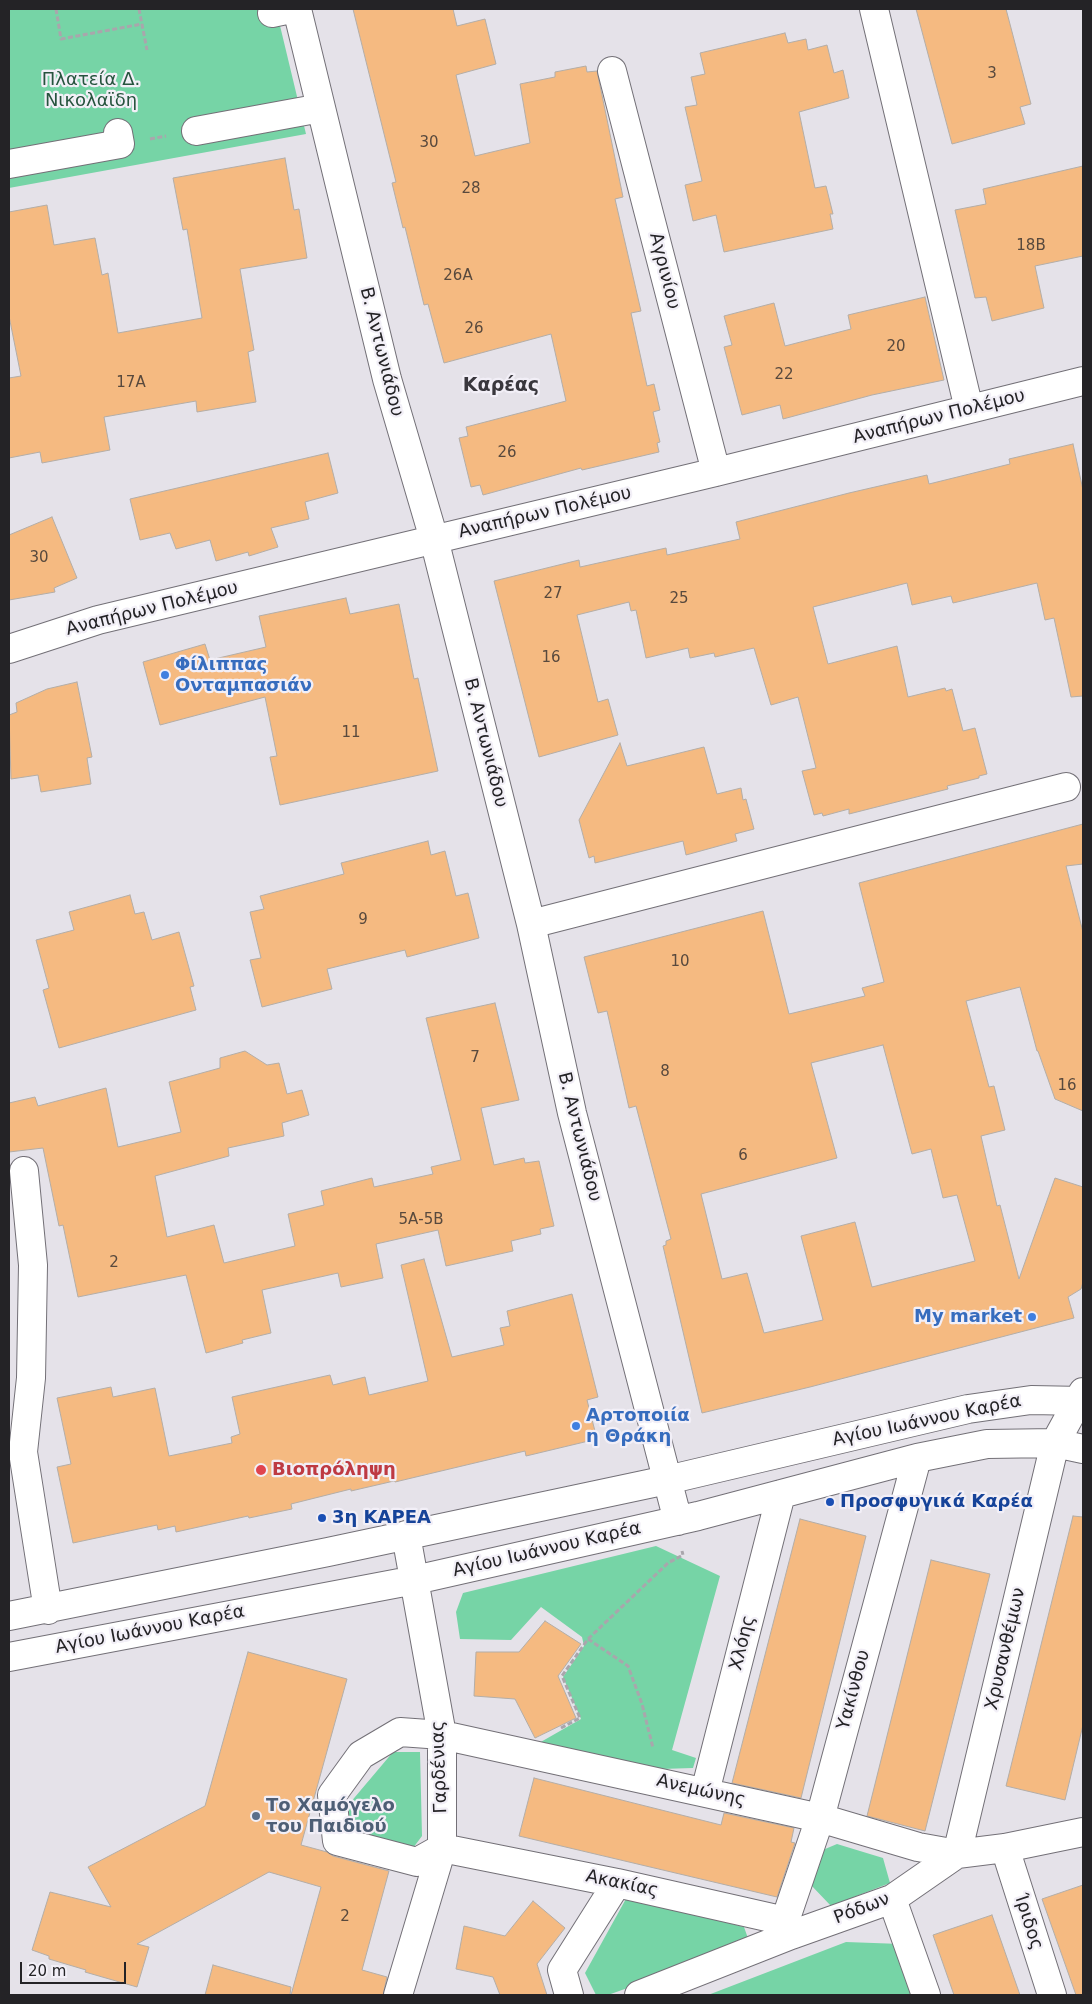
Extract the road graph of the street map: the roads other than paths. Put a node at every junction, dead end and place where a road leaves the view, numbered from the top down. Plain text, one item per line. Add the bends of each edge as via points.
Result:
1 (874, 9) edge
2 (286, 10) edge
3 (612, 70) dead end
4 (321, 108) junction
5 (196, 131) road end
6 (119, 138) road end
7 (9, 164) edge
8 (1083, 381) edge
9 (969, 409) junction
10 (716, 472) junction
11 (434, 539) junction
12 (9, 649) edge
13 (1066, 787) dead end
14 (531, 924) junction
15 (24, 1171) dead end
16 (1081, 1398) edge
17 (1055, 1443) junction
18 (1083, 1449) edge
19 (917, 1458) junction
20 (667, 1480) junction
21 (781, 1494) junction
22 (678, 1520) junction
23 (406, 1535) junction
24 (415, 1580) junction
25 (48, 1610) junction
26 (9, 1616) edge
27 (9, 1657) edge
28 (442, 1735) junction
29 (705, 1792) junction
30 (820, 1818) junction
31 (1083, 1832) edge
32 (442, 1848) junction
33 (1005, 1848) junction
34 (957, 1854) junction
35 (617, 1883) junction
36 (892, 1899) junction
37 (788, 1928) junction
38 (398, 1995) edge
39 (568, 1995) edge
40 (639, 1995) edge
41 (926, 1995) edge
42 (1052, 1995) edge

1 - 9 street
2 - 4 street, Β. Αντωνιάδου
3 - 10 street, Αγρινίου
4 - 5 street
4 - 11 street, Β. Αντωνιάδου via 387,379
6 - 7 street
8 - 9 street, Αναπήρων Πολέμου
9 - 10 street, Αναπήρων Πολέμου
10 - 11 street, Αναπήρων Πολέμου
11 - 12 street, Αναπήρων Πολέμου via 98,620
11 - 14 street, Β. Αντωνιάδου
13 - 14 street
14 - 20 street, Β. Αντωνιάδου via 572,1114
15 - 25 street via 33,1264 31,1378 23,1452
16 - 17 street, Χρυσανθέμων
16 - 20 street, Αγίου Ιωάννου Καρέα via 1030,1400 968,1409
17 - 18 street, Αγίου Ιωάννου Καρέα
17 - 19 street, Αγίου Ιωάννου Καρέα via 986,1444
17 - 34 street, Χρυσανθέμων
19 - 21 street, Αγίου Ιωάννου Καρέα
19 - 30 street, Υακίνθου
20 - 22 street, Β. Αντωνιάδου
20 - 23 street, Αγίου Ιωάννου Καρέα
21 - 22 street, Αγίου Ιωάννου Καρέα
21 - 29 street, Χλόης
22 - 24 street, Αγίου Ιωάννου Καρέα
23 - 24 street, Γαρδένιας
23 - 25 street, Αγίου Ιωάννου Καρέα
24 - 27 street, Αγίου Ιωάννου Καρέα
24 - 28 street, Γαρδένιας
25 - 26 street, Αγίου Ιωάννου Καρέα
28 - 29 street, Ανεμώνης
28 - 32 street, Γαρδένιας
28 - 32 street, Ανεμώνης via 400,1732 361,1755 332,1795 337,1841 417,1862
29 - 30 street, Ανεμώνης
30 - 34 street, Ανεμώνης via 918,1847
30 - 37 street, Υακίνθου
31 - 33 street, Ρόδων
32 - 35 street, Ακακίας
32 - 38 street, Γαρδένιας
33 - 34 street, Ρόδων
33 - 42 street, Ίριδος
34 - 36 street, Ρόδων
35 - 37 street, Ακακίας
35 - 39 street via 562,1970
36 - 37 street, Ρόδων
36 - 41 street
37 - 40 street, Ρόδων

